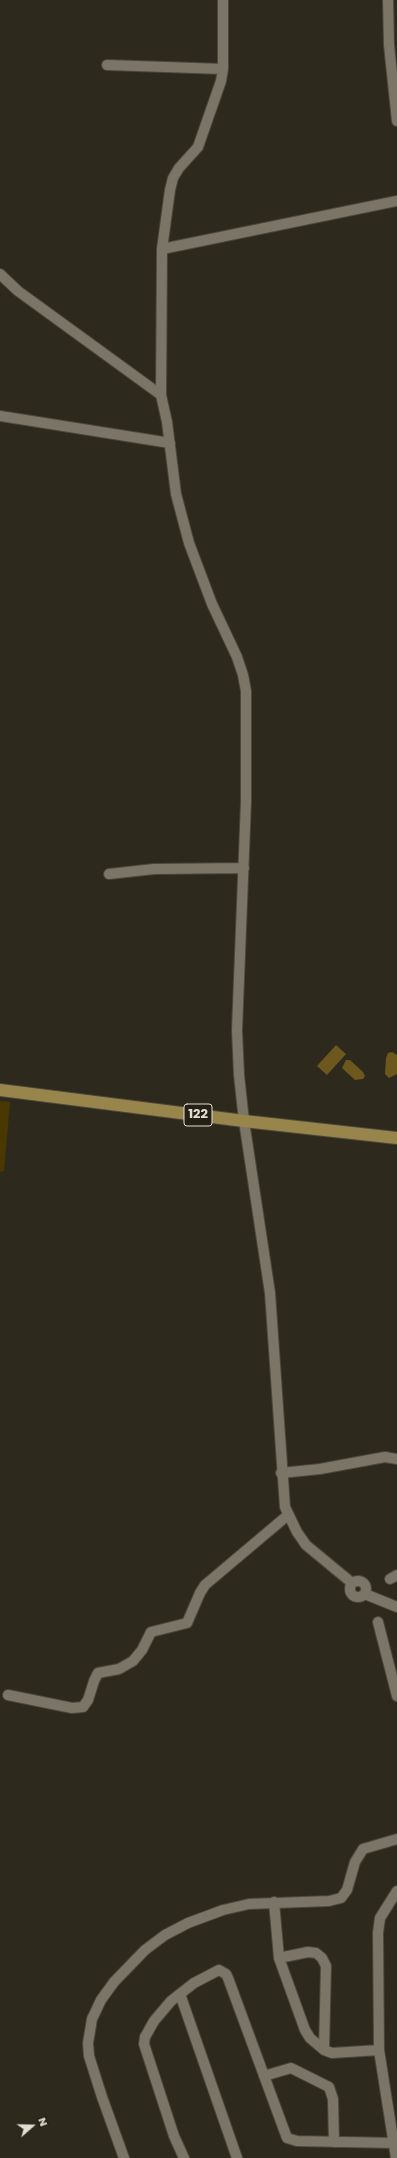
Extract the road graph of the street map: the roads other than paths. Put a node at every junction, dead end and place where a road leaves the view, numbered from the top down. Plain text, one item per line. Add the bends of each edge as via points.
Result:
1 (223, 0) edge
2 (388, 0) edge
3 (107, 65) dead end
4 (223, 69) junction
5 (395, 76) edge
6 (397, 121) edge
7 (397, 201) edge
8 (162, 249) junction
9 (0, 274) edge
10 (161, 395) junction
11 (0, 416) edge
12 (170, 443) junction
13 (244, 868) junction
14 (109, 874) dead end
15 (0, 1090) edge
16 (244, 1121) junction
17 (397, 1138) edge
18 (397, 1459) edge
19 (282, 1473) junction
20 (288, 1515) junction
21 (397, 1607) edge
22 (378, 1622) dead end
23 (396, 1685) edge
24 (8, 1695) dead end
25 (397, 1696) edge
26 (397, 1839) edge
27 (397, 1891) edge
28 (274, 1902) junction
29 (279, 1958) junction
30 (180, 1994) junction
31 (324, 2050) junction
32 (379, 2050) junction
33 (264, 2076) junction
34 (334, 2142) junction
35 (394, 2143) junction
36 (124, 2158) edge
37 (184, 2158) edge
38 (237, 2158) edge
39 (396, 2158) edge

1 - 4 street
2 - 5 street
3 - 4 street
4 - 8 street via 198,147 173,178
5 - 6 street
7 - 8 street
8 - 10 street
9 - 10 street via 18,291
10 - 12 street
11 - 12 street
12 - 13 street via 176,494 188,543 212,604 237,657 246,691
13 - 14 street via 154,869
13 - 16 street via 237,1030
15 - 16 main road, 122
16 - 17 main road, 122
16 - 19 street via 270,1293
18 - 19 street via 385,1457
19 - 20 street
20 - 21 street via 306,1545 352,1583 358,1580 364,1582 367,1588 365,1594
20 - 24 street via 205,1585 187,1623 151,1632 133,1661 119,1669 98,1673 83,1707 72,1708
22 - 23 street
23 - 25 street
26 - 28 street via 363,1849 355,1862 347,1890 341,1898 329,1901
27 - 32 street via 380,1918 378,1933
28 - 29 street
28 - 36 street via 223,1910 165,1935 145,1950 114,1982 101,2000 88,2032 89,2056
29 - 31 street via 304,2030
29 - 31 street via 312,1952 322,1958 326,1966
30 - 33 street via 211,1973 219,1970 226,1974
30 - 37 street via 154,2021 144,2044 174,2136
30 - 38 street
31 - 32 street via 343,2053
32 - 35 street
33 - 34 street via 287,2138 297,2141
33 - 34 street via 291,2068 329,2087 333,2099
34 - 35 street
35 - 39 street

